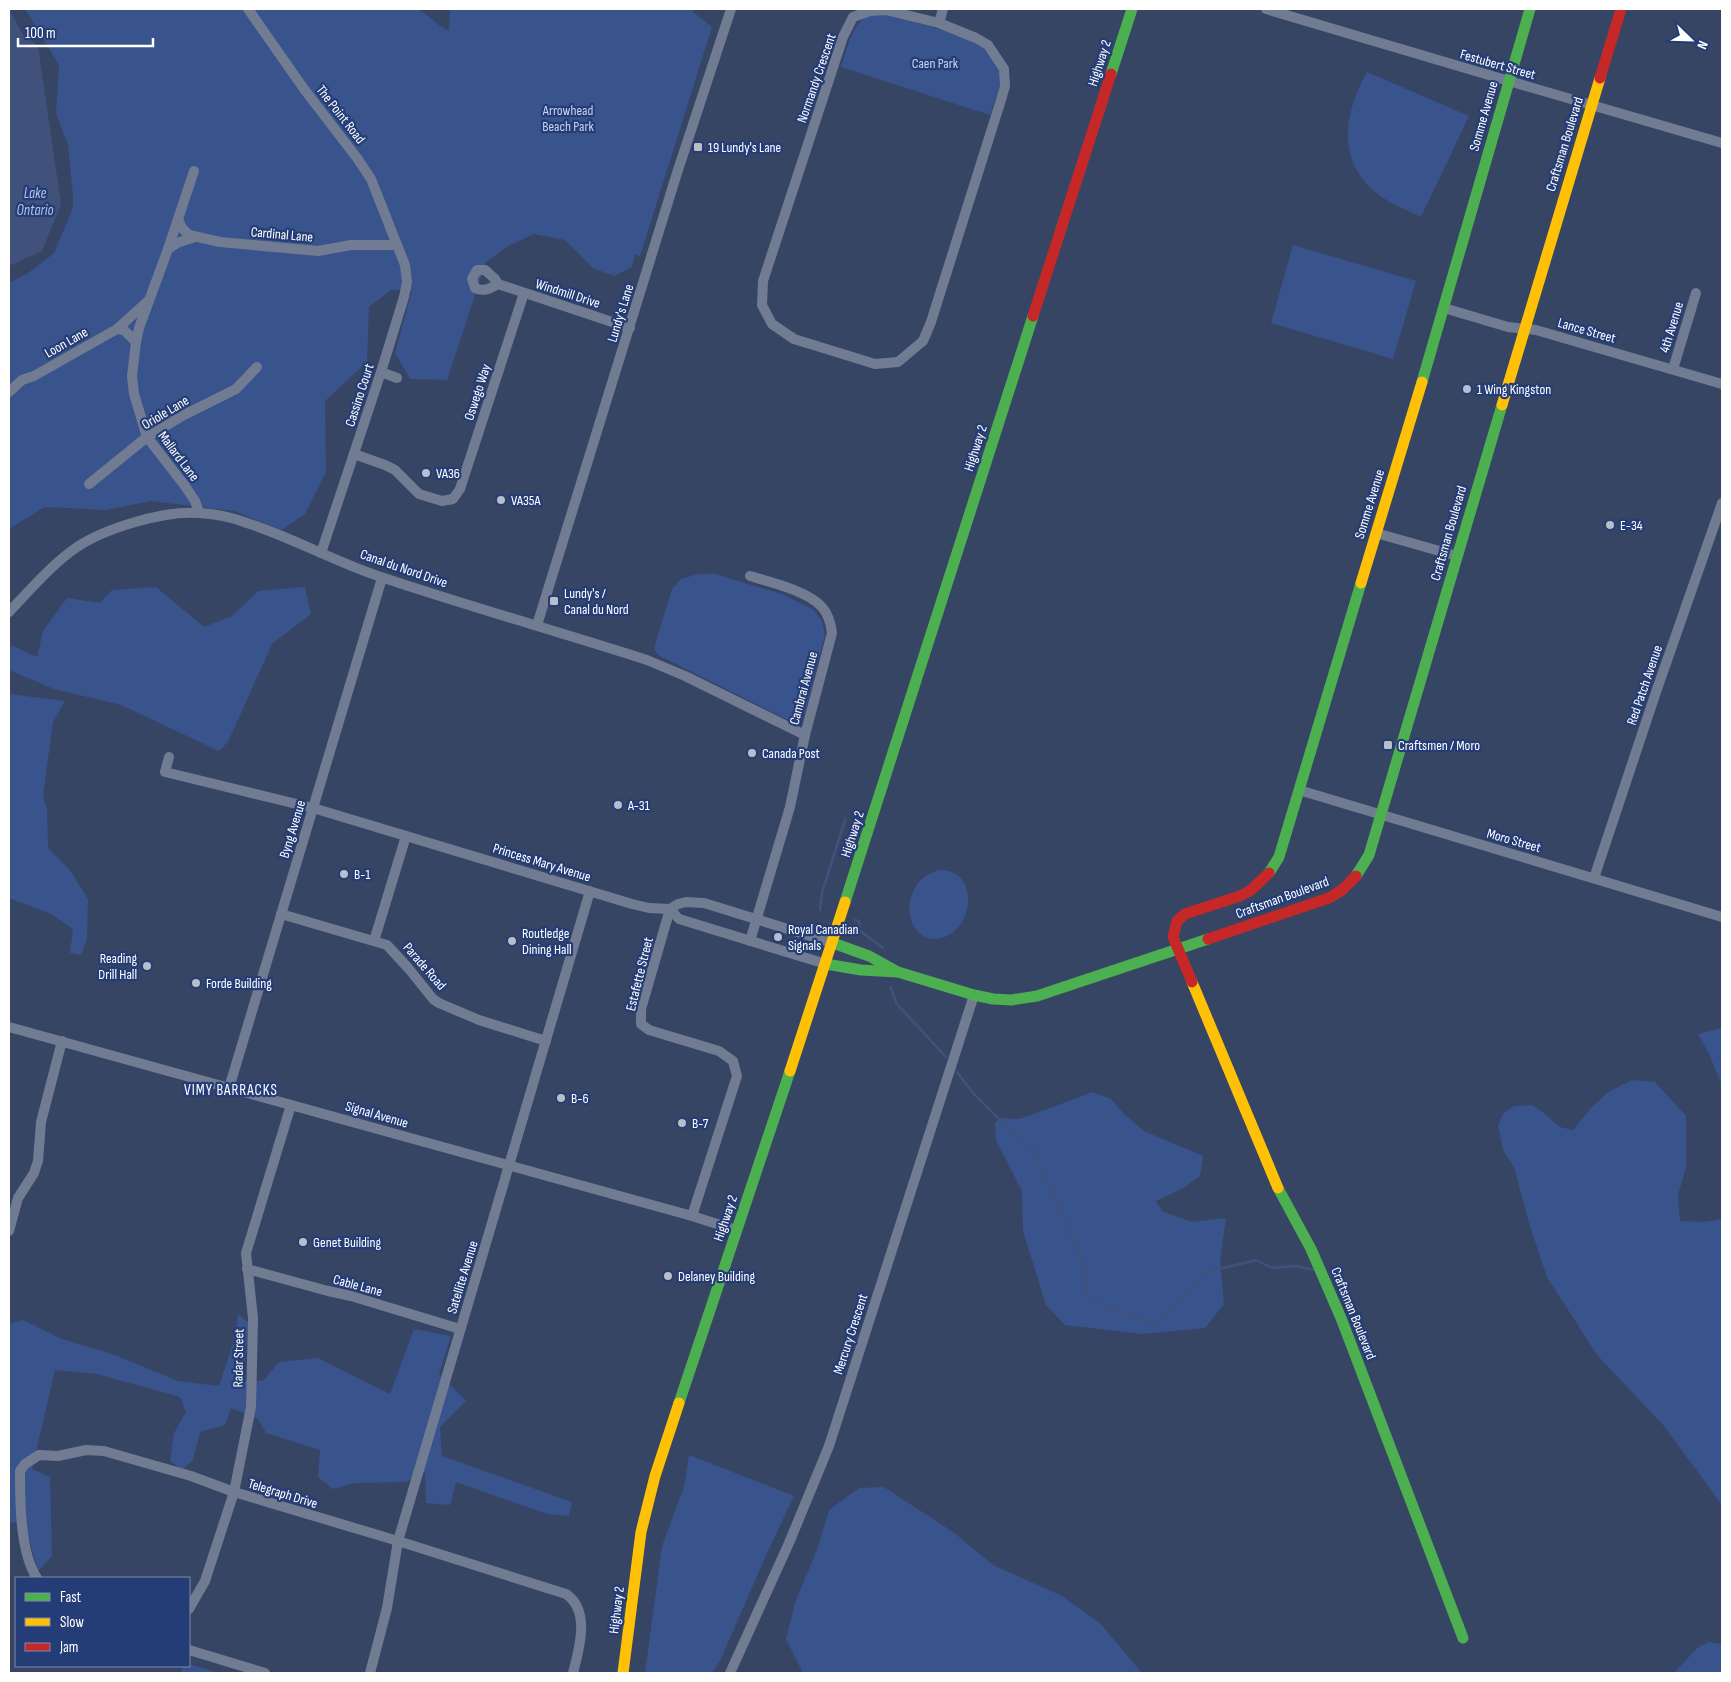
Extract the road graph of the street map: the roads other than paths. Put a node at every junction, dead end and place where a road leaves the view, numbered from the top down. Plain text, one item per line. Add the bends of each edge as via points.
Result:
1 (248, 9) edge
2 (731, 9) edge
3 (943, 9) edge
4 (1132, 9) edge
5 (1266, 9) edge
6 (1530, 9) edge
7 (1621, 9) edge
8 (938, 23) junction
9 (1509, 82) junction
10 (1591, 105) junction
11 (1722, 143) edge
12 (194, 171) dead end
13 (178, 219) junction
14 (195, 237) junction
15 (397, 244) junction
16 (168, 249) junction
17 (498, 284) dead end
18 (524, 293) junction
19 (1696, 293) dead end
20 (149, 299) junction
21 (1444, 308) junction
22 (630, 328) junction
23 (1524, 328) junction
24 (116, 329) junction
25 (136, 342) junction
26 (257, 367) dead end
27 (1673, 369) junction
28 (381, 372) junction
29 (397, 378) dead end
30 (1722, 384) edge
31 (9, 392) edge
32 (147, 438) junction
33 (354, 454) junction
34 (89, 484) dead end
35 (1722, 503) edge
36 (198, 512) junction
37 (1376, 533) junction
38 (321, 553) junction
39 (1457, 556) junction
40 (750, 576) dead end
41 (382, 578) junction
42 (9, 612) edge
43 (537, 625) junction
44 (805, 735) junction
45 (169, 757) dead end
46 (1299, 790) junction
47 (313, 808) junction
48 (1380, 816) junction
49 (406, 836) junction
50 (1594, 878) junction
51 (590, 891) junction
52 (670, 909) junction
53 (281, 914) junction
54 (1722, 917) edge
55 (756, 919) junction
56 (374, 941) junction
57 (750, 941) junction
58 (833, 943) junction
59 (1178, 950) junction
60 (826, 964) junction
61 (898, 972) junction
62 (974, 995) junction
63 (9, 1027) edge
64 (62, 1041) junction
65 (546, 1041) junction
66 (230, 1088) junction
67 (291, 1104) junction
68 (509, 1165) junction
69 (692, 1216) junction
70 (736, 1230) junction
71 (9, 1231) edge
72 (248, 1269) junction
73 (460, 1329) junction
74 (234, 1492) junction
75 (398, 1541) junction
76 (38, 1577) edge
77 (190, 1607) edge
78 (1463, 1638) dead end
79 (190, 1650) edge
80 (265, 1673) edge
81 (370, 1673) edge
82 (574, 1673) edge
83 (623, 1673) edge
84 (730, 1673) edge

1 - 15 street, The Point Road via 371,179
2 - 22 street, Lundy's Lane
3 - 8 street
4 - 58 street, Highway 2
5 - 9 street, Festubert Street
6 - 9 street, Somme Avenue
7 - 10 street, Craftsman Boulevard
8 - 8 street, Normandy Crescent via 886,10 870,10 853,17 843,36 763,281 762,305 772,324 794,339 875,364 898,362 923,341 1005,86 1004,69 988,45
9 - 10 street, Festubert Street
9 - 21 street, Somme Avenue
10 - 11 street, Festubert Street
10 - 23 street, Craftsman Boulevard
12 - 13 street, Mallard Lane
13 - 14 street via 183,230
13 - 16 street, Mallard Lane
14 - 15 street, Cardinal Lane via 318,251 351,245
14 - 16 street
15 - 28 street, Cassino Court via 407,282
16 - 20 street, Mallard Lane
17 - 18 street, Windmill Drive
18 - 22 street, Windmill Drive
18 - 33 street, Oswego Way via 460,489 453,499 442,501 419,494 395,470
19 - 27 street, 4th Avenue
20 - 24 street, Mallard Lane
20 - 25 street, Mallard Lane
21 - 23 street, Lance Street via 1508,327
21 - 37 street, Somme Avenue
22 - 43 street, Lundy's Lane
23 - 27 street, Lance Street
23 - 39 street, Craftsman Boulevard
24 - 25 street via 124,330
24 - 31 street, Loon Lane via 22,380
25 - 32 street, Mallard Lane via 132,376 134,394
26 - 32 street, Oriole Lane via 236,389
27 - 30 street, Lance Street
28 - 29 street
28 - 33 street, Cassino Court
32 - 34 street, Oriole Lane
32 - 36 street, Mallard Lane via 185,486
33 - 38 street, Cassino Court
35 - 50 street, Red Patch Avenue
36 - 38 street, Canal du Nord Drive via 248,523
36 - 42 street, Canal du Nord Drive via 148,519 91,539 55,565
37 - 39 street
37 - 46 street, Somme Avenue
38 - 41 street, Canal du Nord Drive
39 - 48 street, Craftsman Boulevard
40 - 44 street, Cambrai Avenue via 814,600 823,608 831,624 831,640
41 - 43 street, Canal du Nord Drive
41 - 47 street, Byng Avenue
43 - 44 street, Canal du Nord Drive via 656,663
44 - 55 street, Cambrai Avenue via 790,806
45 - 47 street, Princess Mary Avenue via 165,772
46 - 48 street, Moro Street
46 - 59 street, Somme Avenue via 1279,857 1266,879 1243,895 1178,918 1174,937
47 - 49 street, Princess Mary Avenue
47 - 53 street, Byng Avenue
48 - 50 street, Moro Street
48 - 59 street, Craftsman Boulevard via 1364,865 1340,892
49 - 51 street, Princess Mary Avenue
49 - 56 street
50 - 54 street, Moro Street
51 - 52 street, Princess Mary Avenue via 649,908
51 - 65 street, Satellite Avenue
52 - 55 street, Princess Mary Avenue via 686,902 704,903
52 - 57 street, Princess Mary Avenue via 679,919
52 - 69 street, Estafette Street via 641,1009 641,1024 649,1030 719,1051 733,1061 737,1076
53 - 56 street, Parade Road
53 - 66 street, Byng Avenue
55 - 57 street, Cambrai Avenue
55 - 58 street, Princess Mary Avenue
56 - 65 street, Parade Road via 392,949 439,1003 479,1020
57 - 60 street, Princess Mary Avenue
58 - 60 street, Highway 2
58 - 61 street, Craftsman Boulevard via 869,956
59 - 62 street, Craftsman Boulevard via 1037,996 1012,1000
59 - 78 street, Craftsman Boulevard via 1277,1186 1311,1249 1341,1318
60 - 61 street, Craftsman Boulevard via 850,970
60 - 70 street, Highway 2
61 - 62 street, Craftsman Boulevard
62 - 84 street, Mercury Crescent via 829,1446
63 - 64 street, Signal Avenue
64 - 66 street, Signal Avenue
64 - 71 street via 41,1122 38,1161 18,1198
65 - 68 street, Satellite Avenue
66 - 67 street, Signal Avenue
67 - 68 street, Signal Avenue
67 - 72 street, Radar Street via 246,1253
68 - 69 street, Signal Avenue
68 - 73 street, Satellite Avenue
69 - 70 street, Signal Avenue
70 - 83 street, Highway 2 via 655,1476 641,1532
72 - 73 street, Cable Lane
72 - 74 street, Radar Street via 253,1318 251,1407
73 - 75 street, Satellite Avenue
74 - 75 street, Telegraph Drive
74 - 76 street, Telegraph Drive via 104,1451 39,1455 25,1464 20,1472 27,1555
74 - 77 street, Radar Street via 205,1581
75 - 81 street, Satellite Avenue via 387,1608
75 - 82 street, Telegraph Drive via 570,1597 580,1618 581,1639
79 - 80 street

